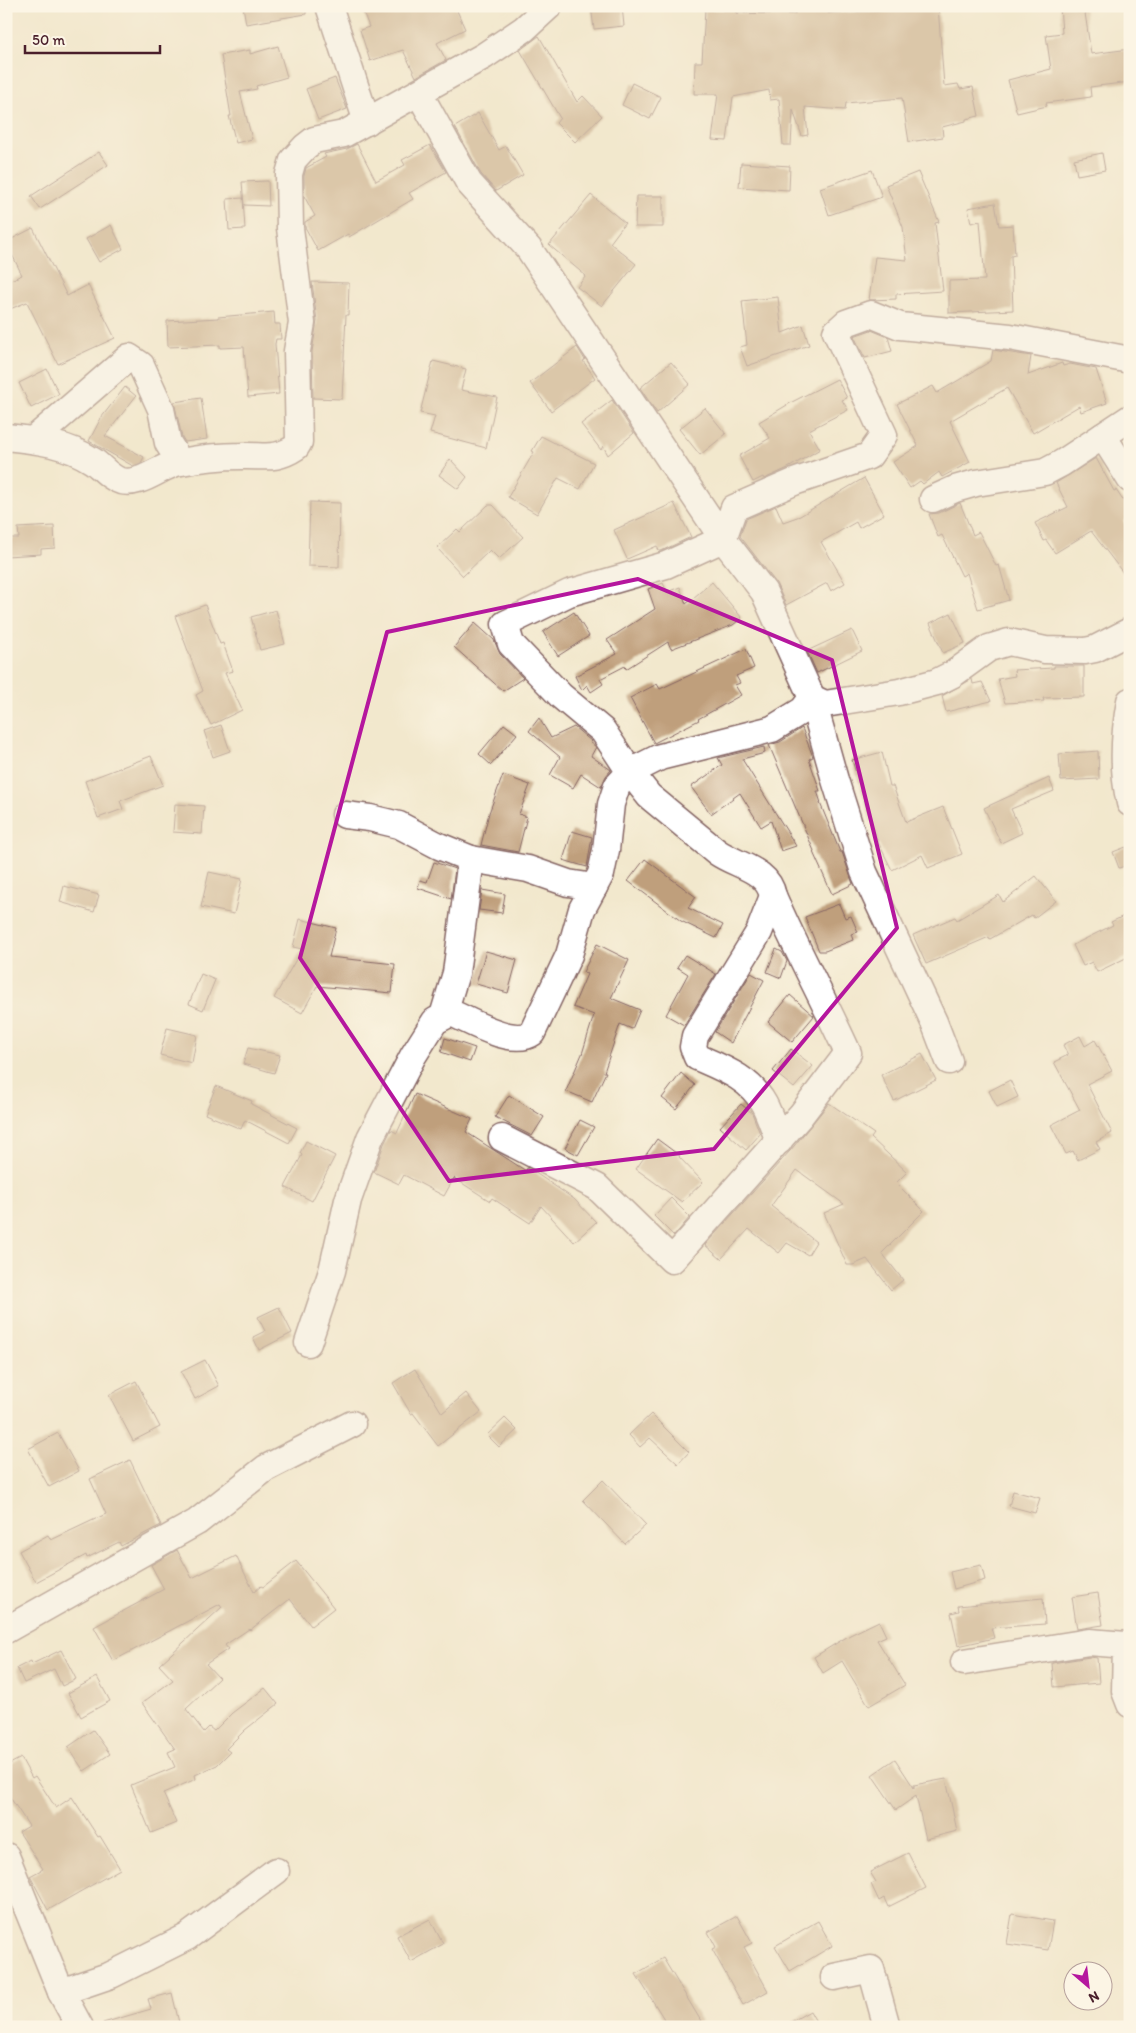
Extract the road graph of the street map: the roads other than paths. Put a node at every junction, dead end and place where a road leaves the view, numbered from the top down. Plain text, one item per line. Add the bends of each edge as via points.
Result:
1 (329, 6) edge
2 (549, 6) edge
3 (419, 94) junction
4 (368, 122) junction
5 (1130, 360) edge
6 (1130, 418) edge
7 (1103, 436) junction
8 (6, 438) edge
9 (33, 440) junction
10 (180, 462) junction
11 (1130, 479) edge
12 (933, 499) dead end
13 (723, 539) junction
14 (1130, 631) edge
15 (812, 698) junction
16 (1130, 701) edge
17 (630, 772) junction
18 (1130, 803) edge
19 (345, 815) dead end
20 (471, 859) junction
21 (594, 887) junction
22 (773, 896) junction
23 (443, 1016) junction
24 (949, 1060) dead end
25 (502, 1138) dead end
26 (779, 1141) junction
27 (308, 1343) dead end
28 (352, 1424) dead end
29 (6, 1630) edge
30 (1128, 1645) edge
31 (964, 1662) dead end
32 (1130, 1704) edge
33 (6, 1856) edge
34 (276, 1871) dead end
35 (834, 1977) dead end
36 (61, 1992) junction
37 (80, 2027) edge
38 (886, 2027) edge

1 - 4 street
2 - 3 street via 524,29
3 - 4 street
3 - 13 street via 469,183 529,249
4 - 10 street via 344,134 314,140 293,160 289,174 290,228 302,323 297,351 299,442 296,447 272,457 244,455
5 - 13 street via 1010,337 900,326 871,314 846,323 836,332 884,435 869,456 794,482 734,508
6 - 7 street
7 - 11 street
7 - 12 street via 1045,472 976,483
8 - 9 street
9 - 10 street via 67,448 93,461 119,480 128,482
9 - 10 street via 130,358 141,366 161,409 168,443
13 - 15 street via 764,592
13 - 17 street via 666,565 569,593 504,624 511,644 561,696 603,731
14 - 15 street via 1085,651 1045,650 1009,642 989,648 937,682 826,704
15 - 17 street via 803,710 772,729 684,749
15 - 24 street via 864,872
16 - 18 street via 1126,726 1126,787
17 - 21 street via 617,786 611,804 601,874
17 - 22 street via 649,796 717,852 764,878 771,886
19 - 20 street via 399,825
20 - 21 street via 528,869 568,884
20 - 23 street via 456,973
21 - 23 street via 582,909 569,955 532,1033 524,1037 497,1033 456,1014
22 - 26 street via 848,1053
22 - 26 street via 759,932 692,1046 697,1057 731,1072 752,1089 764,1104
23 - 27 street via 436,1021 413,1056 370,1138 348,1200 332,1272
25 - 26 street via 597,1186 672,1260
28 - 29 street via 266,1468 197,1522
30 - 31 street via 1089,1642
30 - 32 street via 1125,1691
33 - 36 street
34 - 36 street via 187,1937 111,1975
35 - 38 street via 871,1969
36 - 37 street

